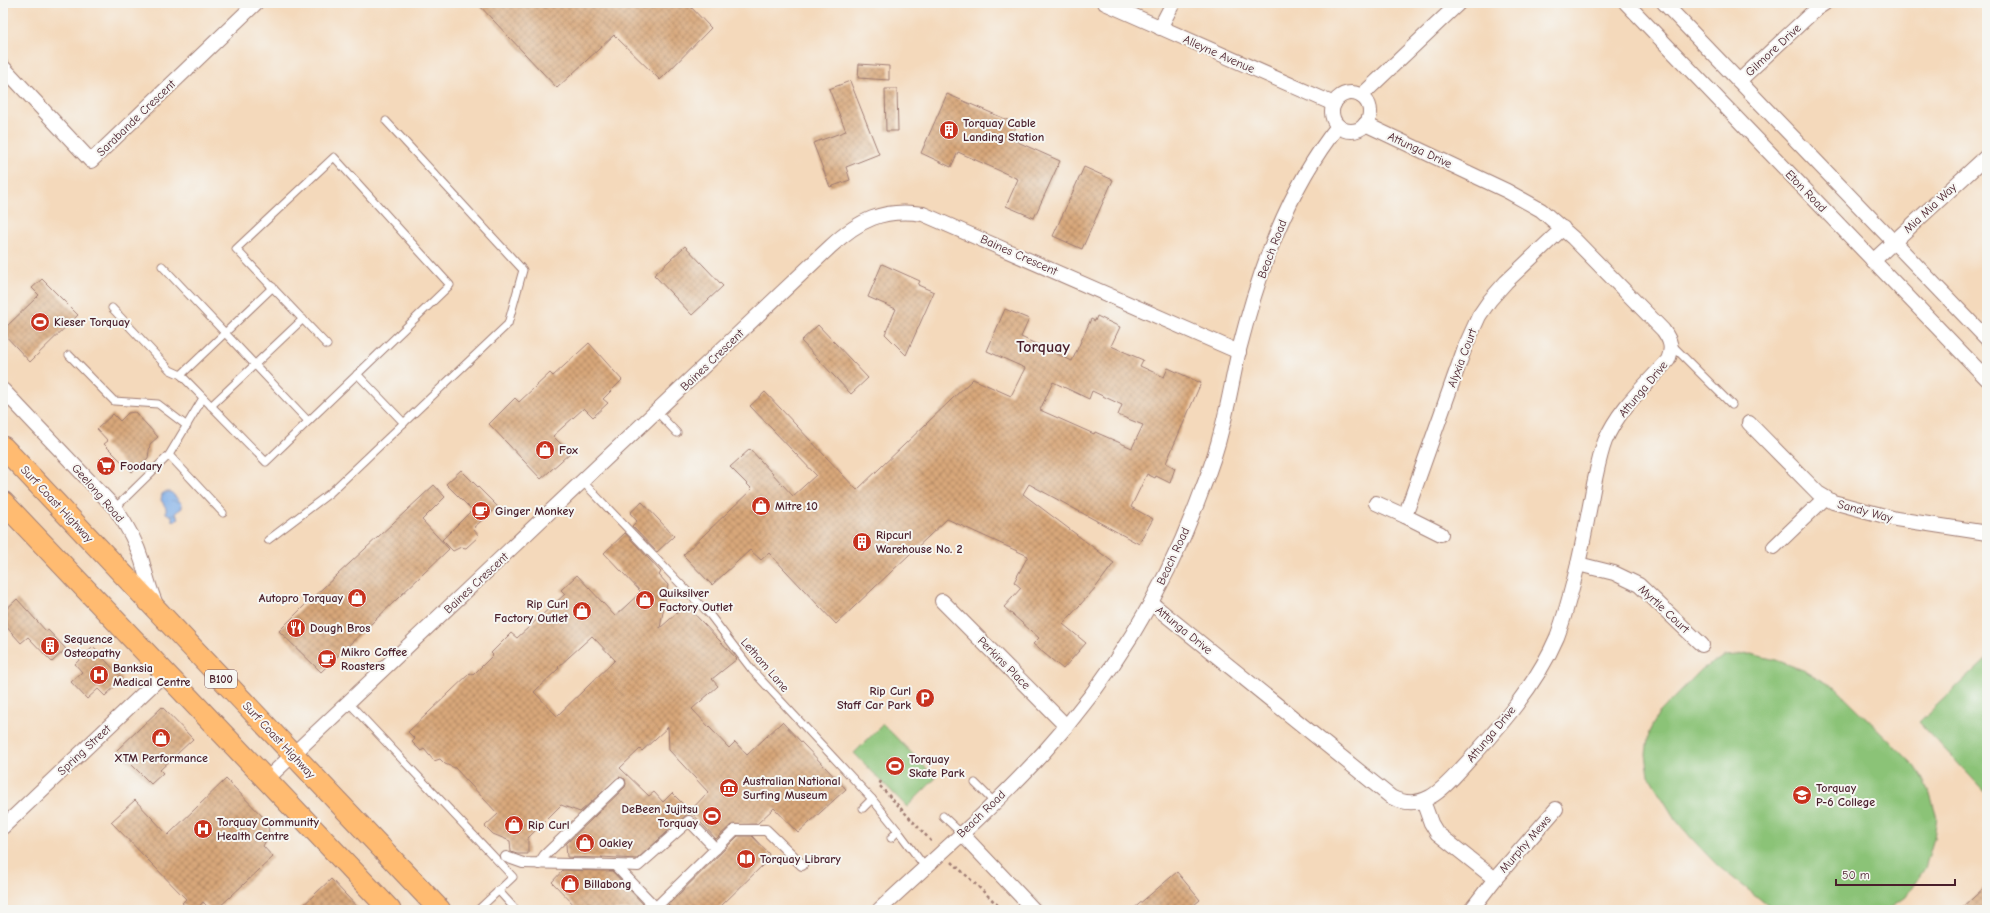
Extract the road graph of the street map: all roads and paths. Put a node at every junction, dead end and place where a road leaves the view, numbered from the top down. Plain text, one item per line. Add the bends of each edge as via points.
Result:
1 (256, 3) edge
2 (1105, 3) edge
3 (1173, 3) edge
4 (1459, 3) edge
5 (1626, 3) edge
6 (1664, 3) edge
7 (1825, 3) edge
8 (1160, 28) junction
9 (3, 67) edge
10 (1739, 81) junction
11 (1361, 96) junction
12 (1334, 104) junction
13 (386, 121) dead end
14 (1365, 124) junction
15 (1338, 126) junction
16 (1987, 156) edge
17 (1563, 228) junction
18 (1894, 241) junction
19 (1873, 260) junction
20 (162, 266) dead end
21 (273, 288) junction
22 (112, 308) dead end
23 (303, 319) junction
24 (224, 332) junction
25 (1987, 339) edge
26 (327, 345) dead end
27 (1672, 345) junction
28 (1238, 352) junction
29 (69, 355) dead end
30 (255, 365) junction
31 (357, 374) junction
32 (181, 375) junction
33 (1987, 379) edge
34 (3, 390) edge
35 (203, 398) junction
36 (1732, 405) dead end
37 (212, 406) junction
38 (657, 412) junction
39 (308, 421) junction
40 (1749, 422) dead end
41 (404, 423) junction
42 (187, 426) junction
43 (677, 433) dead end
44 (3, 446) edge
45 (169, 455) junction
46 (583, 482) junction
47 (1825, 498) junction
48 (3, 502) edge
49 (1376, 503) dead end
50 (115, 508) junction
51 (223, 513) dead end
52 (1405, 516) junction
53 (1987, 533) edge
54 (1441, 534) dead end
55 (268, 540) dead end
56 (1774, 547) dead end
57 (1578, 564) junction
58 (942, 600) dead end
59 (1151, 603) junction
60 (161, 615) junction
61 (1702, 645) dead end
62 (165, 673) junction
63 (348, 703) junction
64 (1066, 726) junction
65 (293, 755) junction
66 (266, 780) junction
67 (620, 783) dead end
68 (975, 783) dead end
69 (872, 799) junction
70 (1423, 801) junction
71 (994, 802) junction
72 (863, 808) dead end
73 (1556, 809) dead end
74 (944, 816) dead end
75 (3, 827) edge
76 (898, 831) junction
77 (961, 833) junction
78 (891, 838) dead end
79 (716, 848) junction
80 (506, 857) dead end
81 (540, 864) junction
82 (615, 865) junction
83 (802, 866) dead end
84 (925, 867) junction
85 (1495, 880) junction
86 (498, 890) junction
87 (656, 909) edge
88 (390, 910) edge
89 (440, 910) edge
90 (478, 910) edge
91 (516, 910) edge
92 (879, 910) edge
93 (1034, 910) edge
94 (1470, 910) edge

1 - 9 street, Sarabande Crescent via 91,161
2 - 8 street, Alleyne Avenue
3 - 8 street
4 - 11 street
5 - 19 street, Eton Road
6 - 10 street
7 - 10 street, Gilmore Drive
8 - 12 street, Alleyne Avenue
10 - 18 street
11 - 12 street via 1348,94 1340,97
11 - 14 street via 1370,109
12 - 15 street via 1333,119
13 - 41 lane via 523,270 508,324
14 - 15 street via 1350,131
14 - 17 street, Attunga Drive via 1527,201
15 - 28 street, Beach Road via 1310,163 1283,218 1253,298
16 - 18 street, Mia Mia Way
17 - 27 street, Attunga Drive via 1663,330
17 - 52 street, Alyxia Court via 1506,282 1479,316 1465,347
18 - 19 street, Mia Mia Way
18 - 25 street
19 - 33 street, Eton Road
20 - 24 lane
21 - 23 lane
21 - 24 lane
21 - 31 lane via 236,249 334,158 450,285
22 - 32 lane via 170,370
23 - 26 lane
23 - 30 lane
24 - 30 lane
24 - 32 lane
27 - 36 lane, Attunga Drive
27 - 57 street, Attunga Drive via 1668,360 1631,399 1605,441
28 - 38 street, Baines Crescent via 938,219 907,211 894,212 864,220 848,230
28 - 59 street, Beach Road via 1222,428 1206,480
29 - 42 lane via 114,401 158,404
30 - 37 lane
30 - 39 lane
31 - 39 lane
31 - 41 lane
32 - 35 lane
34 - 50 street, Geelong Road
35 - 37 lane
35 - 42 lane
37 - 39 lane via 266,462
38 - 43 lane
38 - 46 street, Baines Crescent
40 - 47 street, Sandy Way
41 - 55 lane via 330,493
42 - 45 lane
44 - 60 main road, Surf Coast Highway / B100
45 - 50 lane
45 - 51 lane
46 - 63 street, Baines Crescent
46 - 69 lane, Letham Lane via 710,615 752,670
47 - 53 street, Sandy Way via 1896,519
47 - 56 street
48 - 62 main road
49 - 52 street
50 - 60 street, Geelong Road via 130,529 142,560 148,588
52 - 54 street
57 - 61 street, Myrtle Court via 1628,578 1639,585
57 - 70 street, Attunga Drive via 1563,620 1536,675 1487,742 1447,783
58 - 64 street, Perkins Place
59 - 64 street, Beach Road via 1113,665
59 - 70 street, Attunga Drive via 1391,797 1404,803
60 - 65 main road, Surf Coast Highway / B100
62 - 66 main road
62 - 75 street, Spring Street
63 - 65 street, Baines Crescent
63 - 86 lane via 513,877
64 - 71 street, Beach Road
65 - 66 street, Baines Crescent
65 - 89 main road, Surf Coast Highway / B100
66 - 88 main road
67 - 81 street via 545,855
68 - 71 lane
69 - 72 lane
69 - 76 lane, Letham Lane
70 - 85 street, Murphy Mews via 1437,833
71 - 77 street, Beach Road
73 - 85 street, Murphy Mews
74 - 77 lane
76 - 78 lane
76 - 84 lane, Letham Lane
77 - 84 street, Beach Road
77 - 93 street
79 - 82 street via 689,821 638,866
79 - 83 street via 735,830 766,830
79 - 87 street
80 - 81 street via 523,864
81 - 82 street
82 - 87 street
84 - 92 street, Beach Road
85 - 94 street, Murphy Mews
86 - 90 lane
86 - 91 lane

